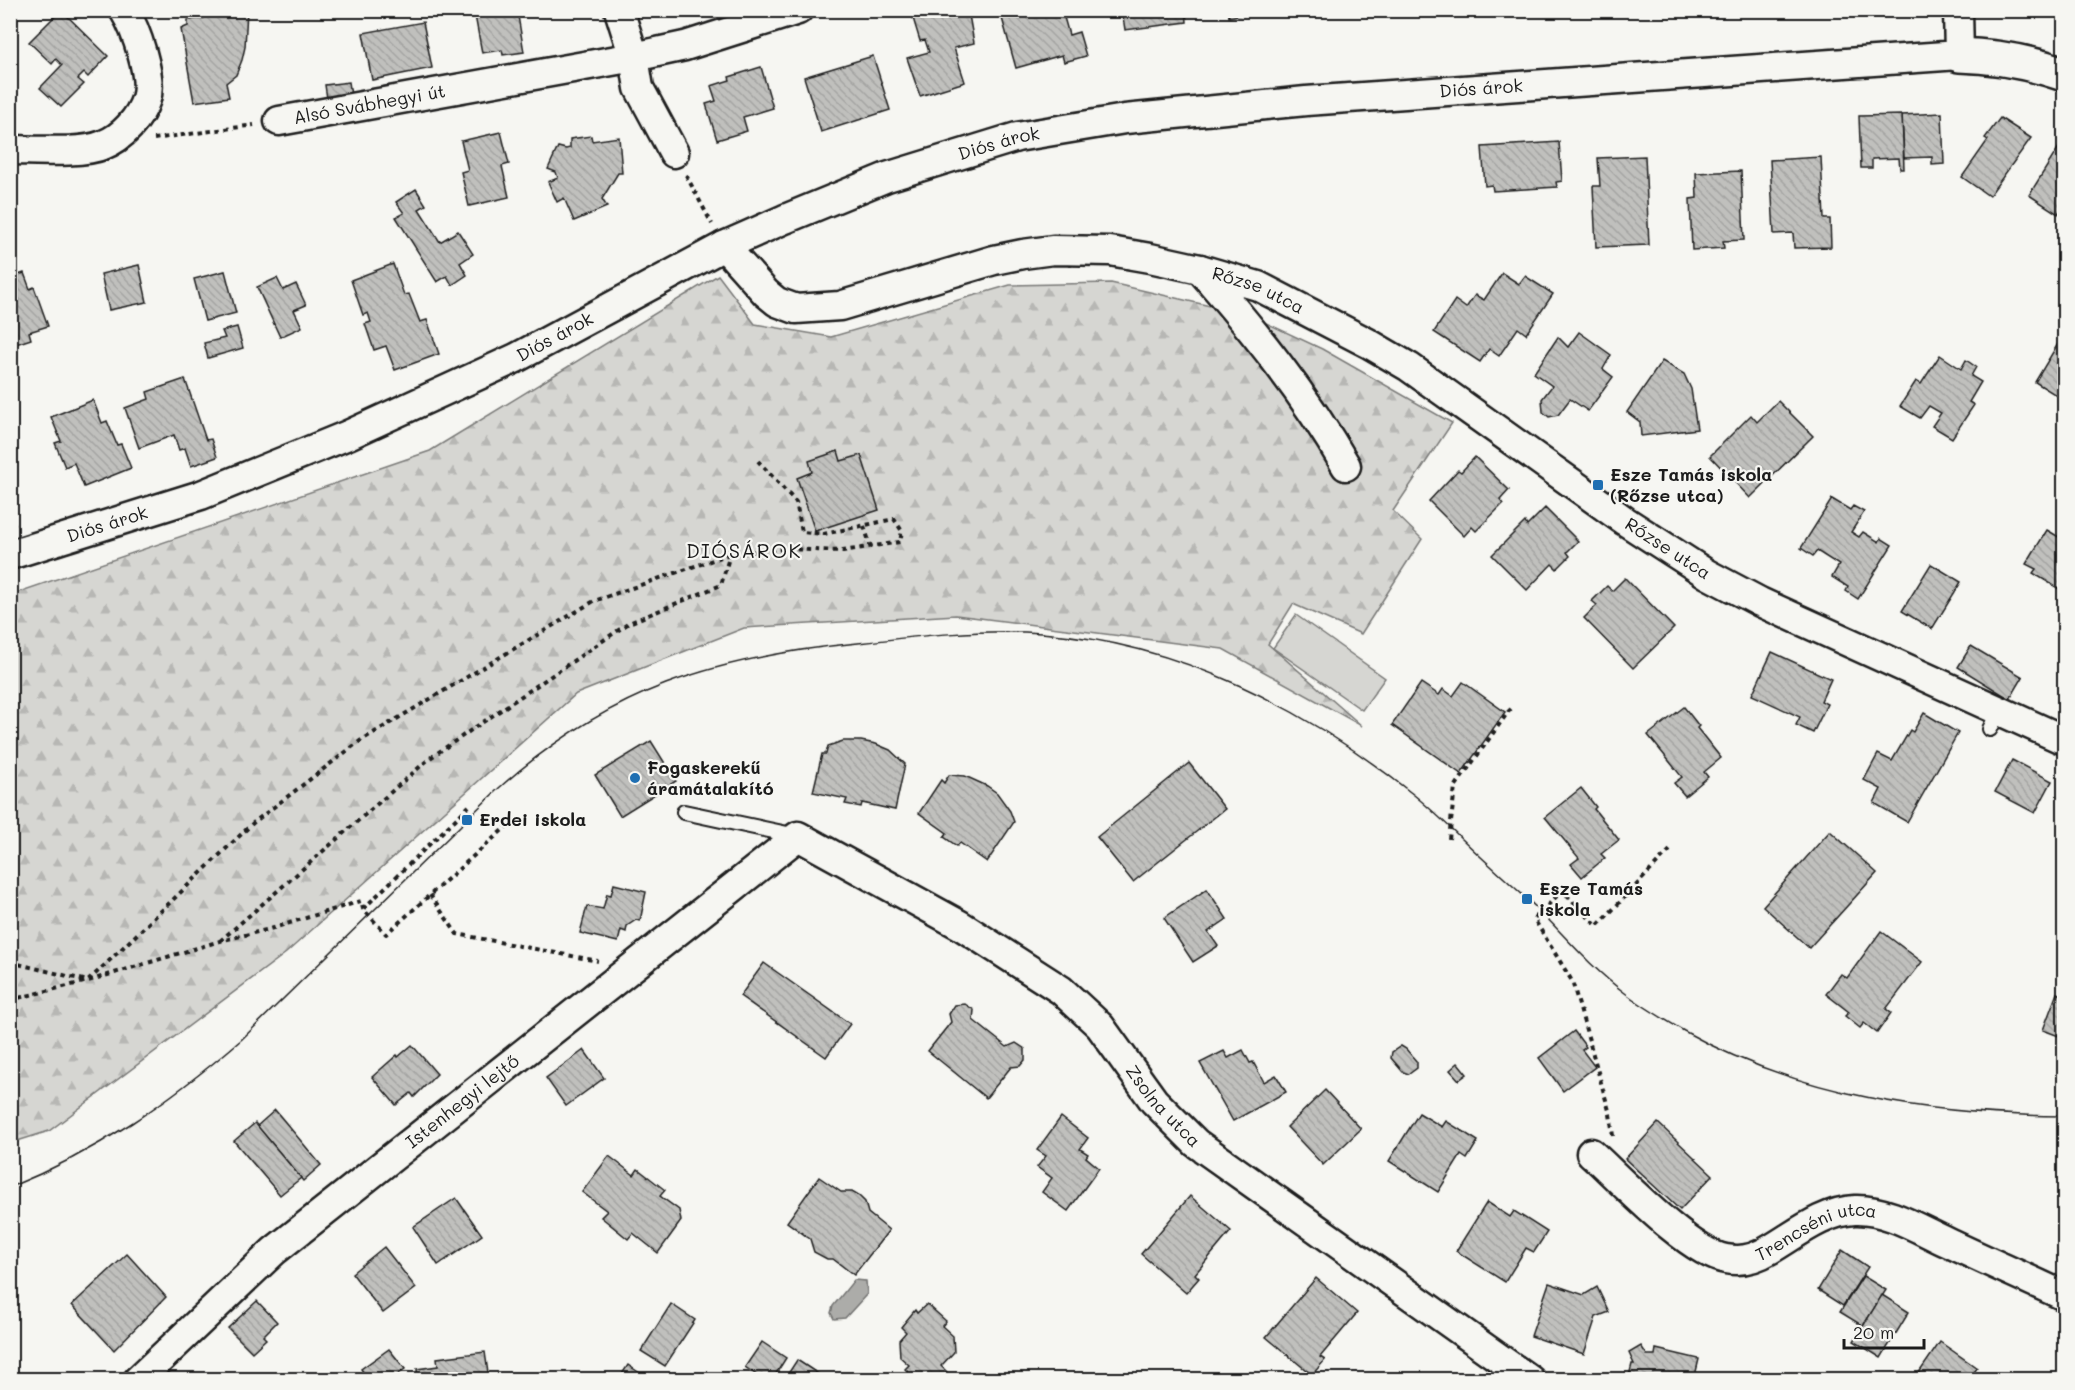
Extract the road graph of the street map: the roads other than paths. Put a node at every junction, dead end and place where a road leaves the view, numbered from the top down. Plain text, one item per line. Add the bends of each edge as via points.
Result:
1 (124, 10) edge
2 (798, 10) edge
3 (1958, 10) edge
4 (622, 19) edge
5 (1959, 55) junction
6 (634, 57) junction
7 (2064, 74) edge
8 (279, 121) road end
9 (10, 150) edge
10 (674, 153) road end
11 (724, 246) junction
12 (1200, 268) junction
13 (1346, 466) dead end
14 (10, 555) edge
15 (2064, 740) edge
16 (684, 812) dead end
17 (798, 836) junction
18 (1591, 1153) dead end
19 (2064, 1296) edge
20 (138, 1380) edge
21 (1530, 1380) edge

1 - 9 street via 140,44 146,75 147,97 137,118 103,146
2 - 6 street, Alsó Svábhegyi út via 685,46
3 - 5 street
4 - 6 street
5 - 7 street, Diós árok via 2031,63
5 - 11 street, Diós árok via 1306,101 1125,119 1017,137 888,177
6 - 8 street, Alsó Svábhegyi út
6 - 10 street via 639,88
11 - 12 street, Rőzse utca via 766,293 796,309 840,306 1033,252 1110,251
11 - 14 street, Diós árok via 516,358 348,435 201,495
12 - 13 street, Rőzse utca via 1290,379
12 - 15 street, Rőzse utca via 1258,286 1409,367 1625,521 1707,574 1995,720
16 - 17 lane
17 - 20 street, Istenhegyi lejtő via 274,1251
17 - 21 street, Zsolna utca via 960,926 1061,990 1100,1026 1154,1101 1196,1143
18 - 19 street, Trencséni utca via 1684,1238 1725,1259 1760,1256 1820,1220 1855,1210 1888,1216

